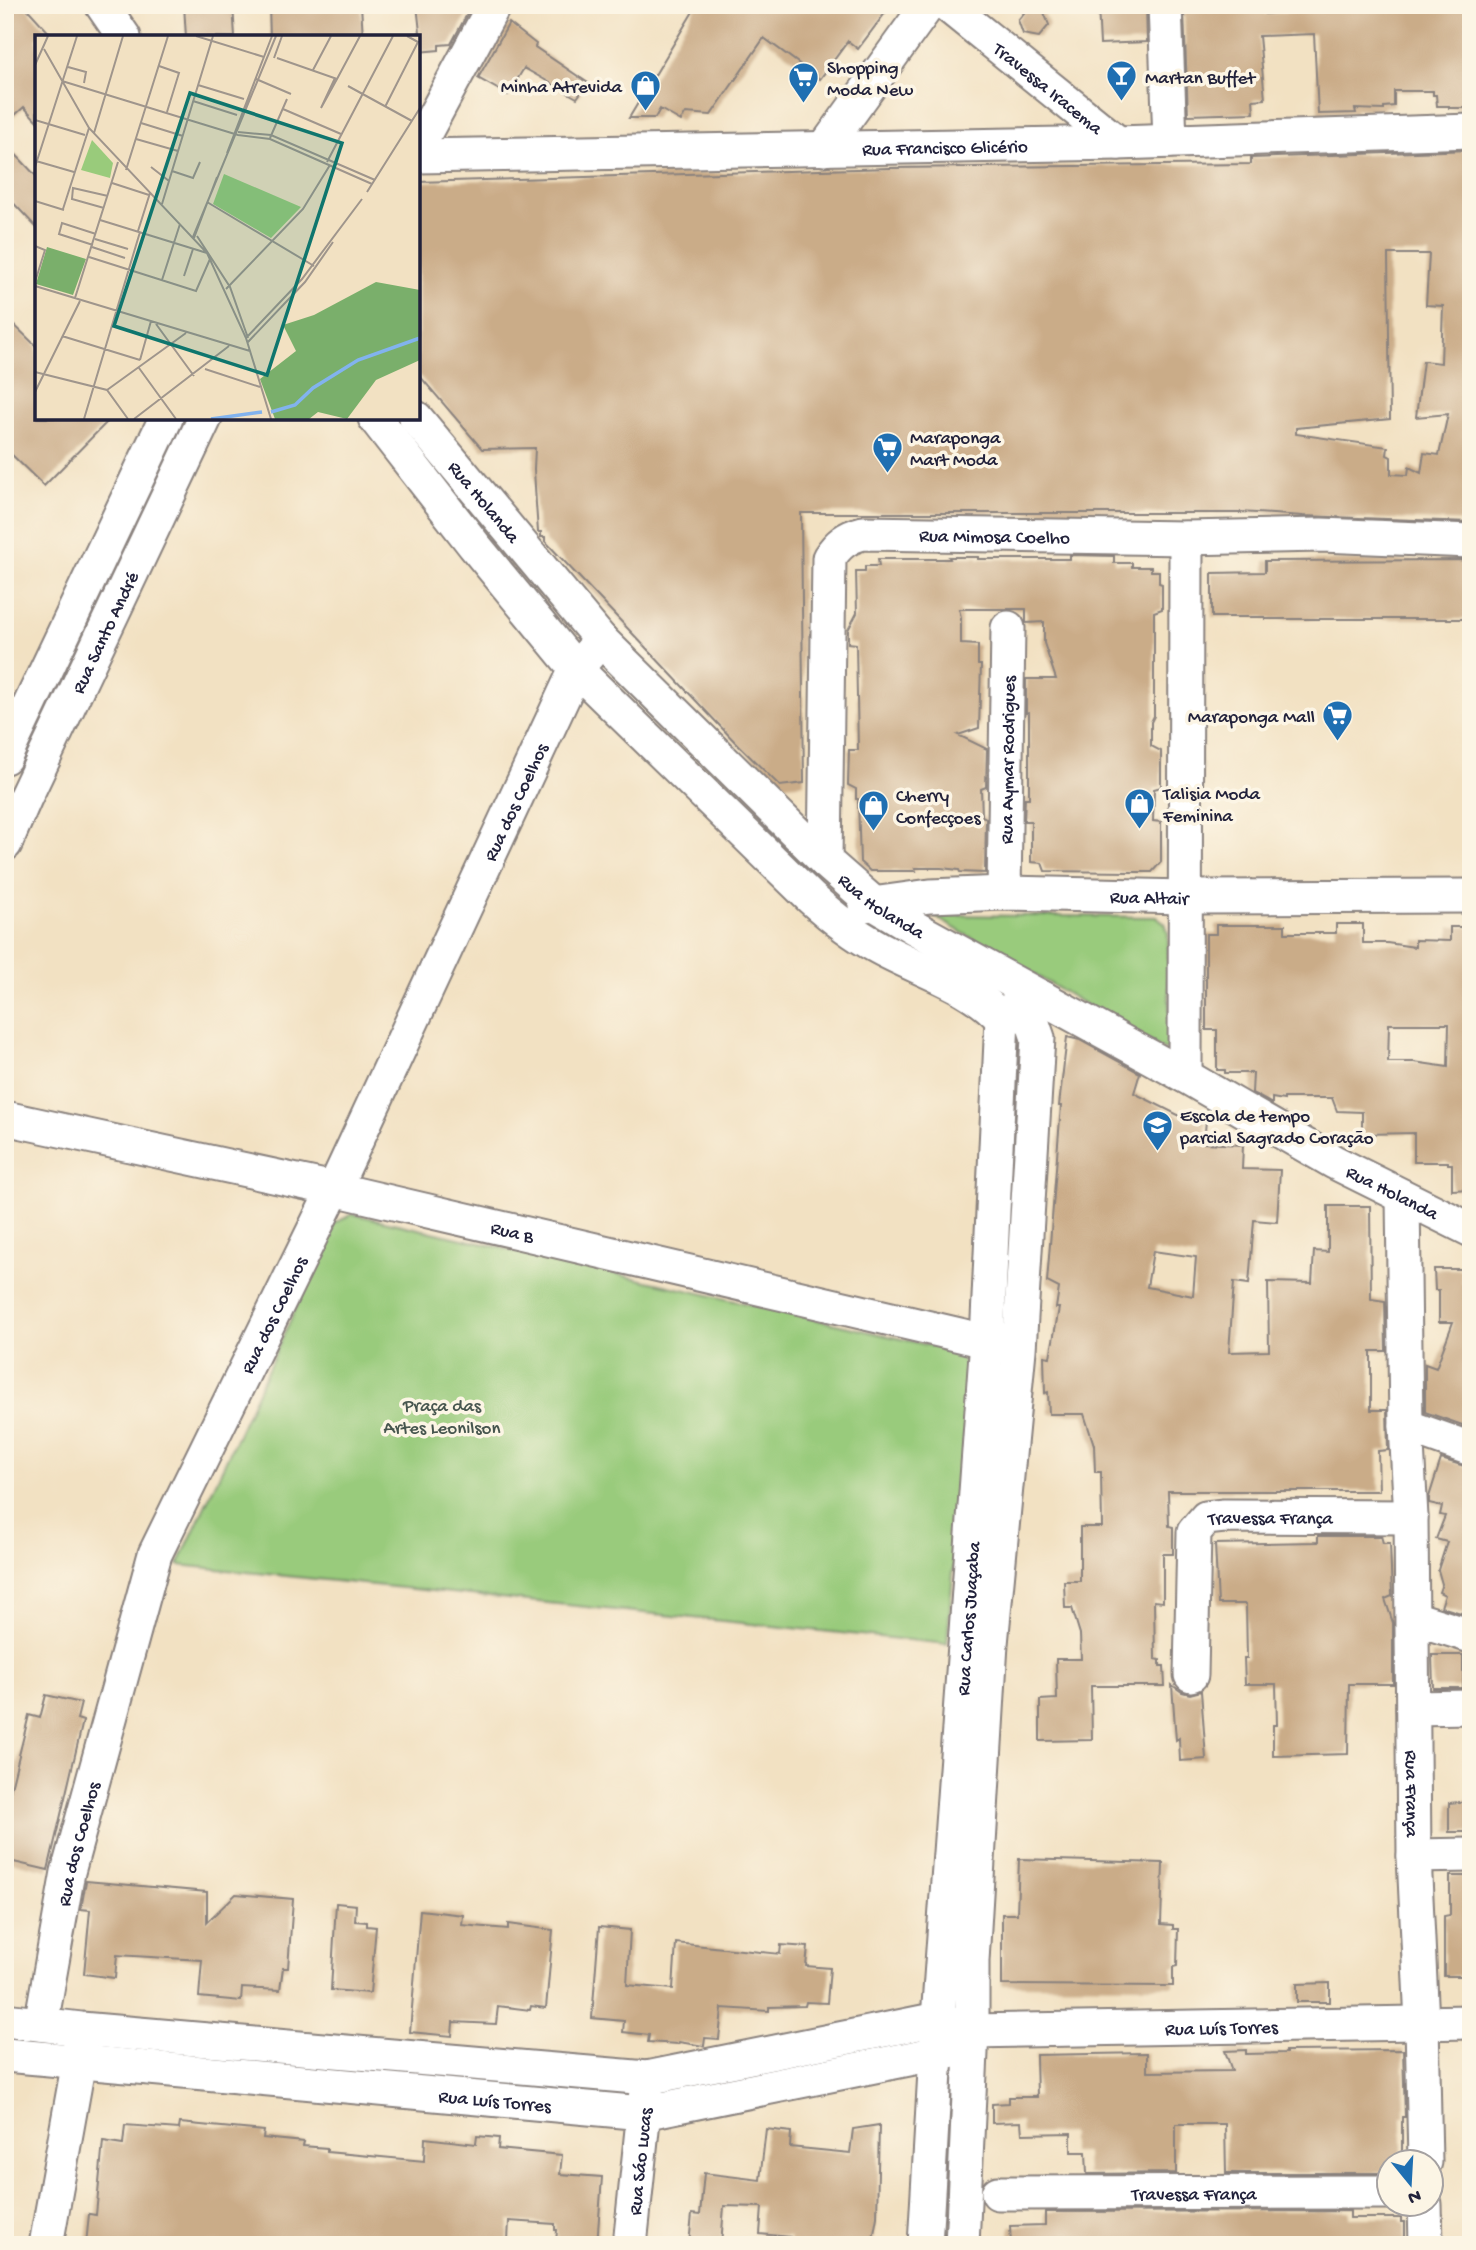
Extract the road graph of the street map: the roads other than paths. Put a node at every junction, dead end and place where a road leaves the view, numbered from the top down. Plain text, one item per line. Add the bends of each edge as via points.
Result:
1 (102, 5) edge
2 (494, 5) edge
3 (928, 5) edge
4 (947, 5) edge
5 (1165, 5) edge
6 (123, 35) edge
7 (1471, 131) edge
8 (1170, 141) junction
9 (420, 142) edge
10 (1118, 143) junction
11 (824, 149) junction
12 (420, 156) edge
13 (165, 420) edge
14 (204, 420) edge
15 (377, 420) edge
16 (418, 420) edge
17 (1186, 538) junction
18 (1471, 541) edge
19 (1008, 628) dead end
20 (600, 640) junction
21 (576, 669) junction
22 (5, 757) edge
23 (5, 844) edge
24 (825, 861) junction
25 (1004, 894) junction
26 (1471, 896) edge
27 (1185, 897) junction
28 (873, 903) junction
29 (828, 913) junction
30 (1021, 1000) junction
31 (1185, 1076) junction
32 (5, 1118) edge
33 (334, 1189) junction
34 (1403, 1197) junction
35 (1471, 1230) edge
36 (987, 1340) junction
37 (1019, 1350) junction
38 (1406, 1426) junction
39 (1471, 1449) edge
40 (1411, 1517) junction
41 (1413, 1618) junction
42 (1471, 1636) edge
43 (1191, 1675) dead end
44 (1471, 1707) edge
45 (1413, 1708) junction
46 (1471, 1854) edge
47 (1414, 1856) junction
48 (938, 2019) junction
49 (5, 2020) edge
50 (1471, 2022) edge
51 (41, 2024) junction
52 (1422, 2024) junction
53 (972, 2031) junction
54 (80, 2045) junction
55 (936, 2053) junction
56 (5, 2054) edge
57 (647, 2078) junction
58 (643, 2113) junction
59 (1425, 2148) edge
60 (1374, 2192) edge
61 (998, 2193) dead end
62 (1426, 2218) edge
63 (46, 2245) edge
64 (630, 2245) edge
65 (925, 2245) edge
66 (962, 2245) edge
67 (1426, 2245) edge

1 - 6 street
2 - 9 street
3 - 11 street
4 - 10 street, Travessa Iracema
5 - 8 street
7 - 8 street, Rua Francisco Glicério
8 - 10 street, Rua Francisco Glicério
10 - 11 street, Rua Francisco Glicério
11 - 12 street, Rua Francisco Glicério
13 - 22 street, Rua Santo André
14 - 23 street, Rua Santo André
15 - 21 street, Rua Holanda
16 - 20 street, Rua Holanda
17 - 18 street, Rua Mimosa Coelho
17 - 24 street, Rua Mimosa Coelho via 863,533 842,542 829,558
17 - 27 street
19 - 25 street, Rua Aymar Rodrigues
20 - 21 street, Rua dos Coelhos
20 - 24 street, Rua Holanda
21 - 29 street, Rua Holanda
21 - 33 street, Rua dos Coelhos
24 - 28 street, Rua Holanda
25 - 27 street, Rua Altair
25 - 28 street, Rua Altair
26 - 27 street, Rua Altair
27 - 31 street
28 - 29 street, Rua Altair
28 - 30 street, Rua Holanda
29 - 30 street, Rua Holanda via 876,946 982,999
30 - 31 street, Rua Holanda
30 - 36 street, Rua Carlos Juaçaba
30 - 37 street, Rua Carlos Juaçaba via 1038,1038
31 - 34 street, Rua Holanda
32 - 33 street, Rua B
33 - 36 street, Rua B
33 - 51 street, Rua dos Coelhos via 155,1553 68,1872
34 - 35 street, Rua Holanda
34 - 38 street, Rua França
36 - 37 street, Rua B
36 - 48 street, Rua Carlos Juaçaba
37 - 53 street, Rua Carlos Juaçaba via 991,1644
38 - 39 street
38 - 40 street, Rua França
40 - 41 street, Rua França
40 - 43 street, Travessa França via 1206,1518 1194,1532
41 - 42 street
41 - 45 street, Rua França
44 - 45 street
45 - 47 street, Rua França
46 - 47 street
47 - 52 street, Rua França
48 - 53 street, Rua Luís Torres
48 - 55 street, Rua Carlos Juaçaba
48 - 57 street, Rua Luís Torres
49 - 51 street, Rua Luís Torres
50 - 52 street, Rua Luís Torres
51 - 54 street, Rua Luís Torres
52 - 53 street, Rua Luís Torres
52 - 59 street, Rua França
53 - 55 street, Rua Luís Torres via 953,2050
53 - 66 street, Rua Carlos Juaçaba
54 - 56 street, Rua Luís Torres
54 - 57 street, Rua Luís Torres
54 - 58 street, Rua Luís Torres
54 - 63 street
55 - 58 street, Rua Luís Torres
55 - 65 street, Rua Carlos Juaçaba
57 - 58 street, Rua Sáo Lucas
58 - 64 street, Rua Sáo Lucas
60 - 61 street, Travessa França
62 - 67 street

